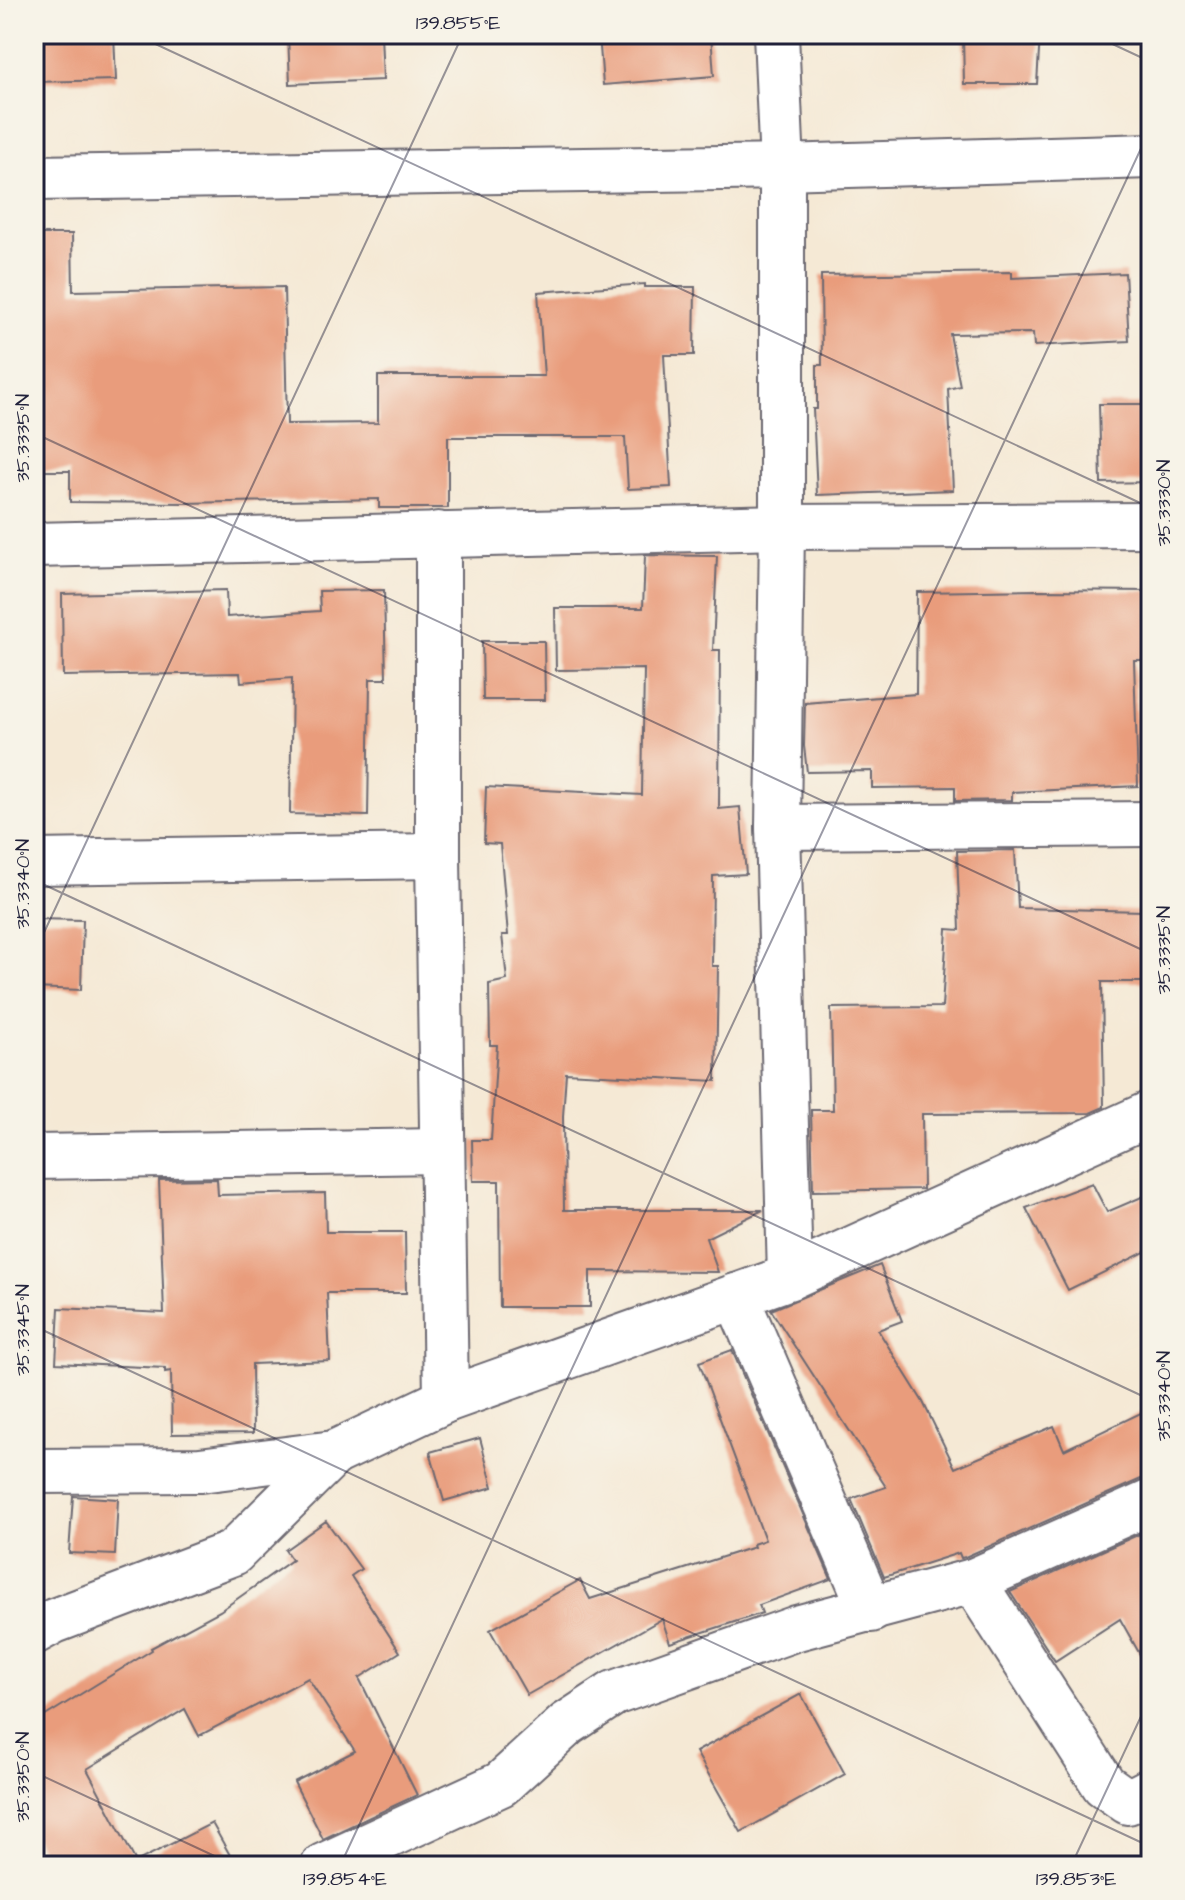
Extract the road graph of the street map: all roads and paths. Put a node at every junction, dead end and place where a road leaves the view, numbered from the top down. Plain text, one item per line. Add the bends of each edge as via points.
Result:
1 (776, 34) edge
2 (1151, 156) edge
3 (782, 167) junction
4 (34, 178) edge
5 (1151, 525) edge
6 (782, 527) junction
7 (438, 534) junction
8 (34, 545) edge
9 (1151, 824) edge
10 (778, 827) junction
11 (438, 856) junction
12 (34, 862) edge
13 (1151, 1113) edge
14 (442, 1151) junction
15 (34, 1157) edge
16 (790, 1277) junction
17 (736, 1296) junction
18 (446, 1400) junction
19 (334, 1453) junction
20 (34, 1471) edge
21 (1151, 1502) edge
22 (973, 1581) junction
23 (871, 1610) junction
24 (34, 1632) edge
25 (1151, 1790) edge
26 (323, 1866) edge

1 - 3 street
2 - 3 street
3 - 4 street
3 - 6 street
5 - 6 street
6 - 7 street
6 - 10 street
7 - 8 street
7 - 11 street
9 - 10 street
10 - 16 street
11 - 12 street
11 - 14 street
13 - 16 street
14 - 15 street
14 - 18 street
16 - 17 street
17 - 18 street
17 - 23 street
18 - 19 street
19 - 20 street via 200,1470
19 - 24 street via 233,1553
21 - 22 street
22 - 23 street
22 - 25 street via 1104,1785 1128,1802
23 - 26 street via 797,1628 614,1693 567,1724 501,1784

